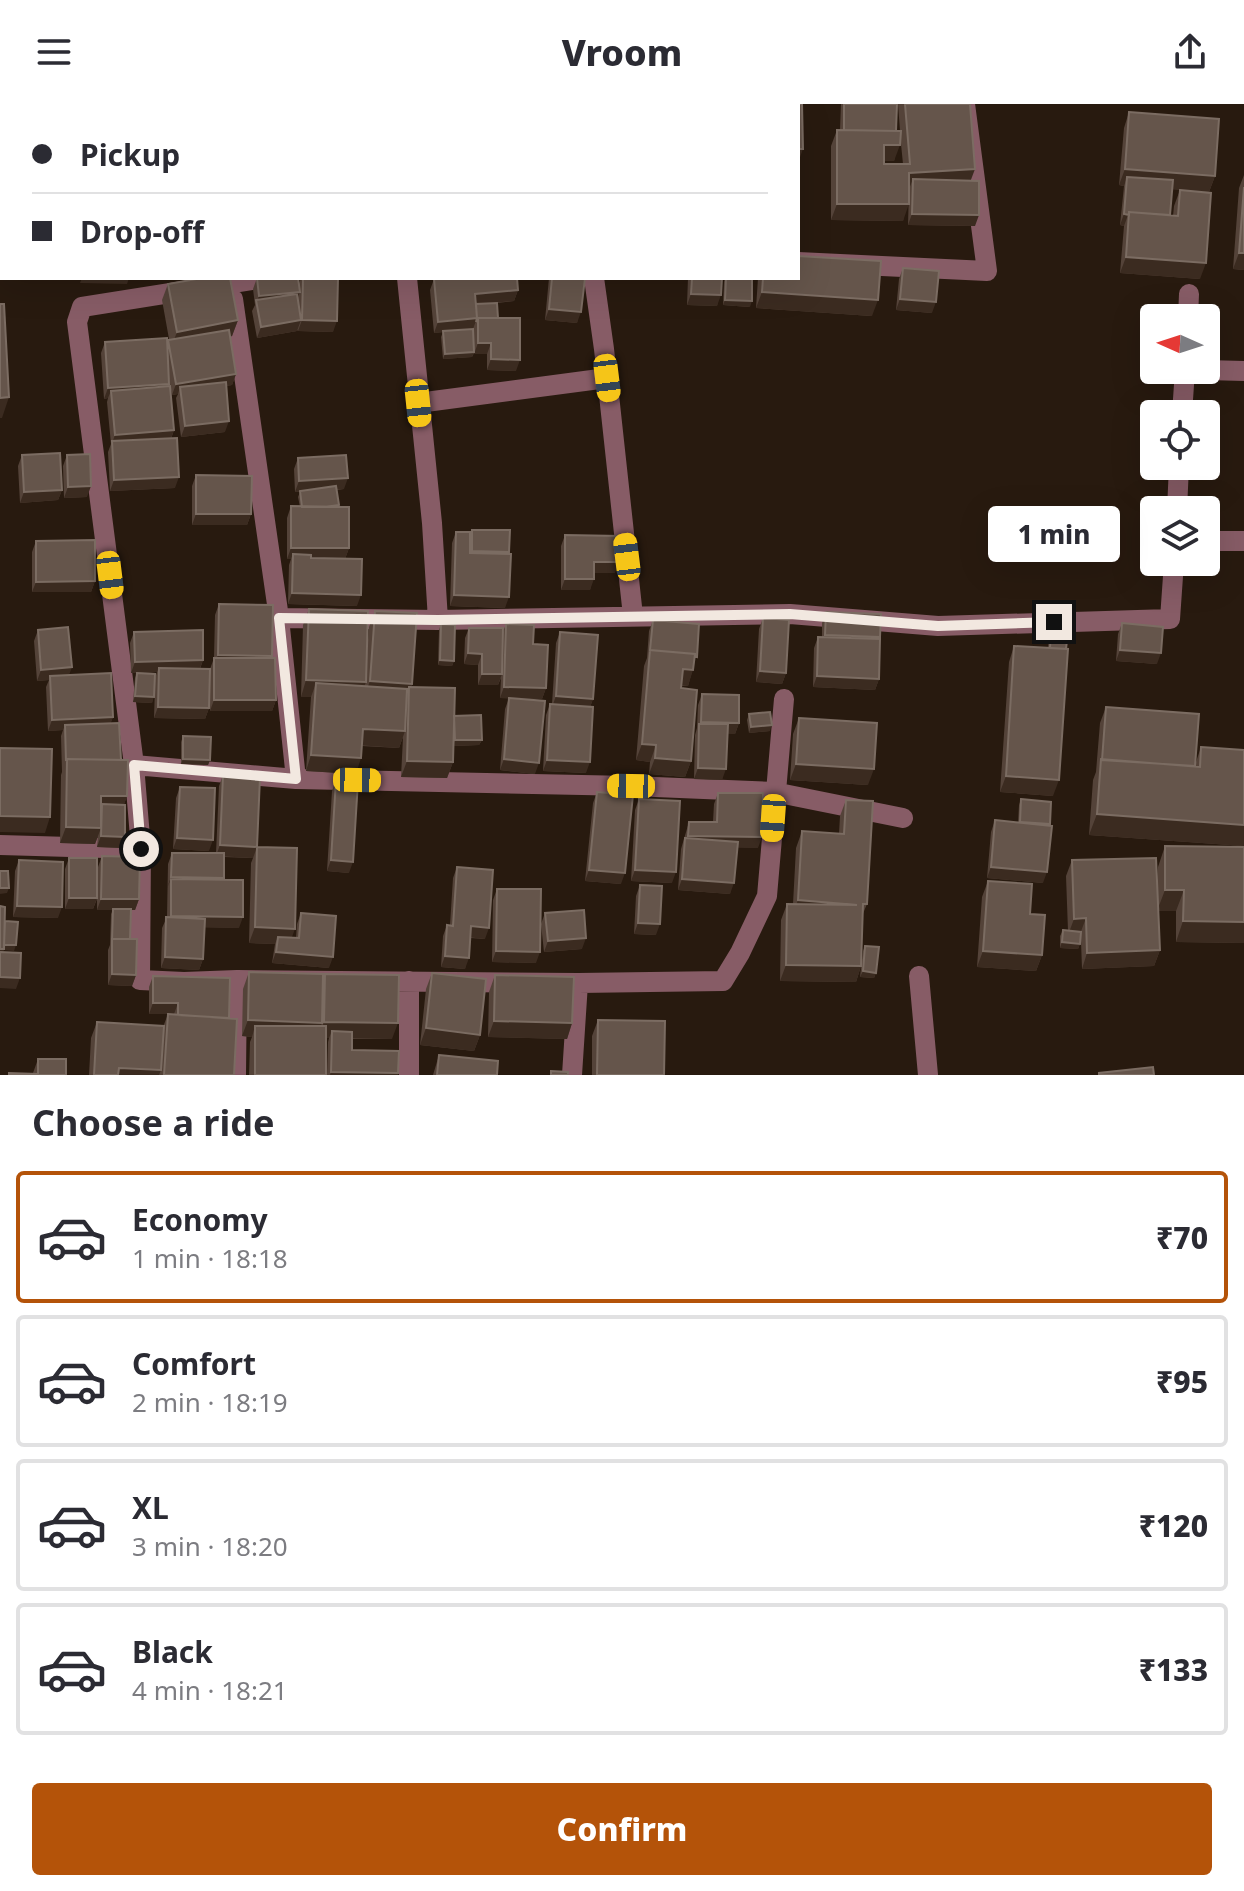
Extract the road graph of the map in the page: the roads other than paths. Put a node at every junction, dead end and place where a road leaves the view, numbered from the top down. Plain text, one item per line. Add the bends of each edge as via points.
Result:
1 (965, 104) edge
2 (800, 262) edge
3 (251, 280) edge
4 (407, 280) edge
5 (594, 280) edge
6 (231, 283) junction
7 (1189, 294) dead end
8 (1189, 304) edge
9 (1220, 370) edge
10 (1244, 371) edge
11 (607, 378) junction
12 (418, 403) junction
13 (1220, 541) edge
14 (1244, 541) edge
15 (1173, 576) edge
16 (633, 616) junction
17 (279, 618) junction
18 (438, 620) junction
19 (784, 699) dead end
20 (134, 765) junction
21 (296, 779) junction
22 (774, 792) junction
23 (903, 818) dead end
24 (0, 845) edge
25 (141, 849) junction
26 (919, 976) dead end
27 (237, 980) junction
28 (409, 981) junction
29 (578, 983) junction
30 (236, 1075) edge
31 (409, 1075) edge
32 (572, 1075) edge
33 (928, 1075) edge

1 - 2 street via 987,271
3 - 6 street
4 - 12 street
5 - 11 street
6 - 17 street
6 - 20 street via 82,307 77,322
7 - 8 street
9 - 10 street
11 - 12 street
11 - 16 street
12 - 18 street
13 - 14 street
15 - 16 street via 1170,619 938,626 790,614
16 - 18 street
17 - 18 street
17 - 21 street
19 - 22 street
20 - 21 street
20 - 25 street
21 - 22 street
22 - 23 street
22 - 29 street via 767,896 723,981
24 - 25 street
25 - 27 street via 140,980
26 - 33 street
27 - 28 street
27 - 30 street
28 - 29 street
28 - 31 street
29 - 32 street

